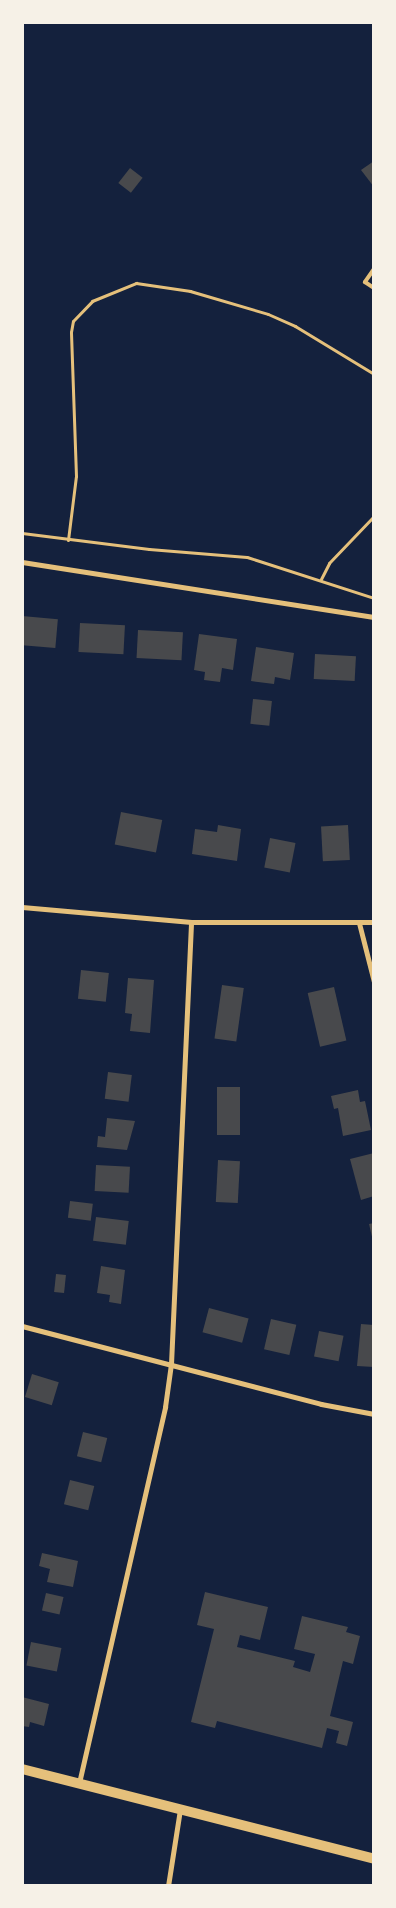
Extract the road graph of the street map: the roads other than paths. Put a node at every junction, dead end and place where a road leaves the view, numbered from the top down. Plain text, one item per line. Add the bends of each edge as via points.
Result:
1 (374, 269) edge
2 (374, 288) edge
3 (22, 562) edge
4 (374, 617) edge
5 (22, 907) edge
6 (191, 922) junction
7 (374, 922) edge
8 (359, 923) junction
9 (374, 982) edge
10 (22, 1326) edge
11 (171, 1364) junction
12 (374, 1414) edge
13 (22, 1769) edge
14 (79, 1783) junction
15 (180, 1809) junction
16 (374, 1859) edge
17 (168, 1886) edge

1 - 2 lane via 365,282
3 - 4 street
5 - 6 street
6 - 8 street
6 - 11 street
7 - 8 street
8 - 9 street
10 - 11 street
11 - 12 street via 321,1404
11 - 14 street via 165,1407
13 - 14 main road
14 - 15 main road
15 - 16 main road
15 - 17 street

